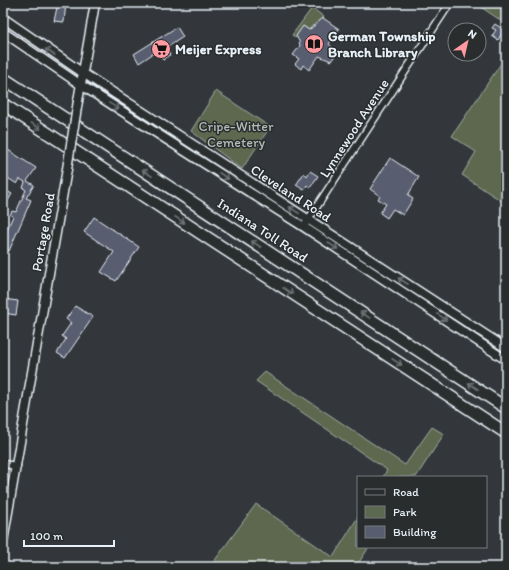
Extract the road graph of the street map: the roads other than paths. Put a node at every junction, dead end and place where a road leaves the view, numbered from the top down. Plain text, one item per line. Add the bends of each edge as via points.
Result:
1 (95, 3) edge
2 (450, 3) edge
3 (3, 18) edge
4 (3, 32) edge
5 (83, 73) junction
6 (3, 78) edge
7 (81, 85) junction
8 (3, 104) edge
9 (309, 219) junction
10 (304, 227) junction
11 (505, 354) edge
12 (506, 408) edge
13 (506, 433) edge
14 (3, 464) edge
15 (17, 466) junction
16 (3, 541) edge

1 - 5 main road, Portage Road
2 - 9 street, Lynnewood Avenue
5 -> 3 main road, Cleveland Road
4 - 7 main road, Cleveland Road
5 - 7 main road, Portage Road
9 -> 5 main road, Cleveland Road
12 -> 6 highway, Indiana Toll Road
7 -> 10 main road, Cleveland Road
7 - 15 main road, Portage Road, bridge
8 -> 13 highway
9 - 10 street, Lynnewood Avenue
11 -> 9 main road, Cleveland Road
10 -> 11 main road, Cleveland Road
14 - 15 street
15 - 16 main road, Portage Road

